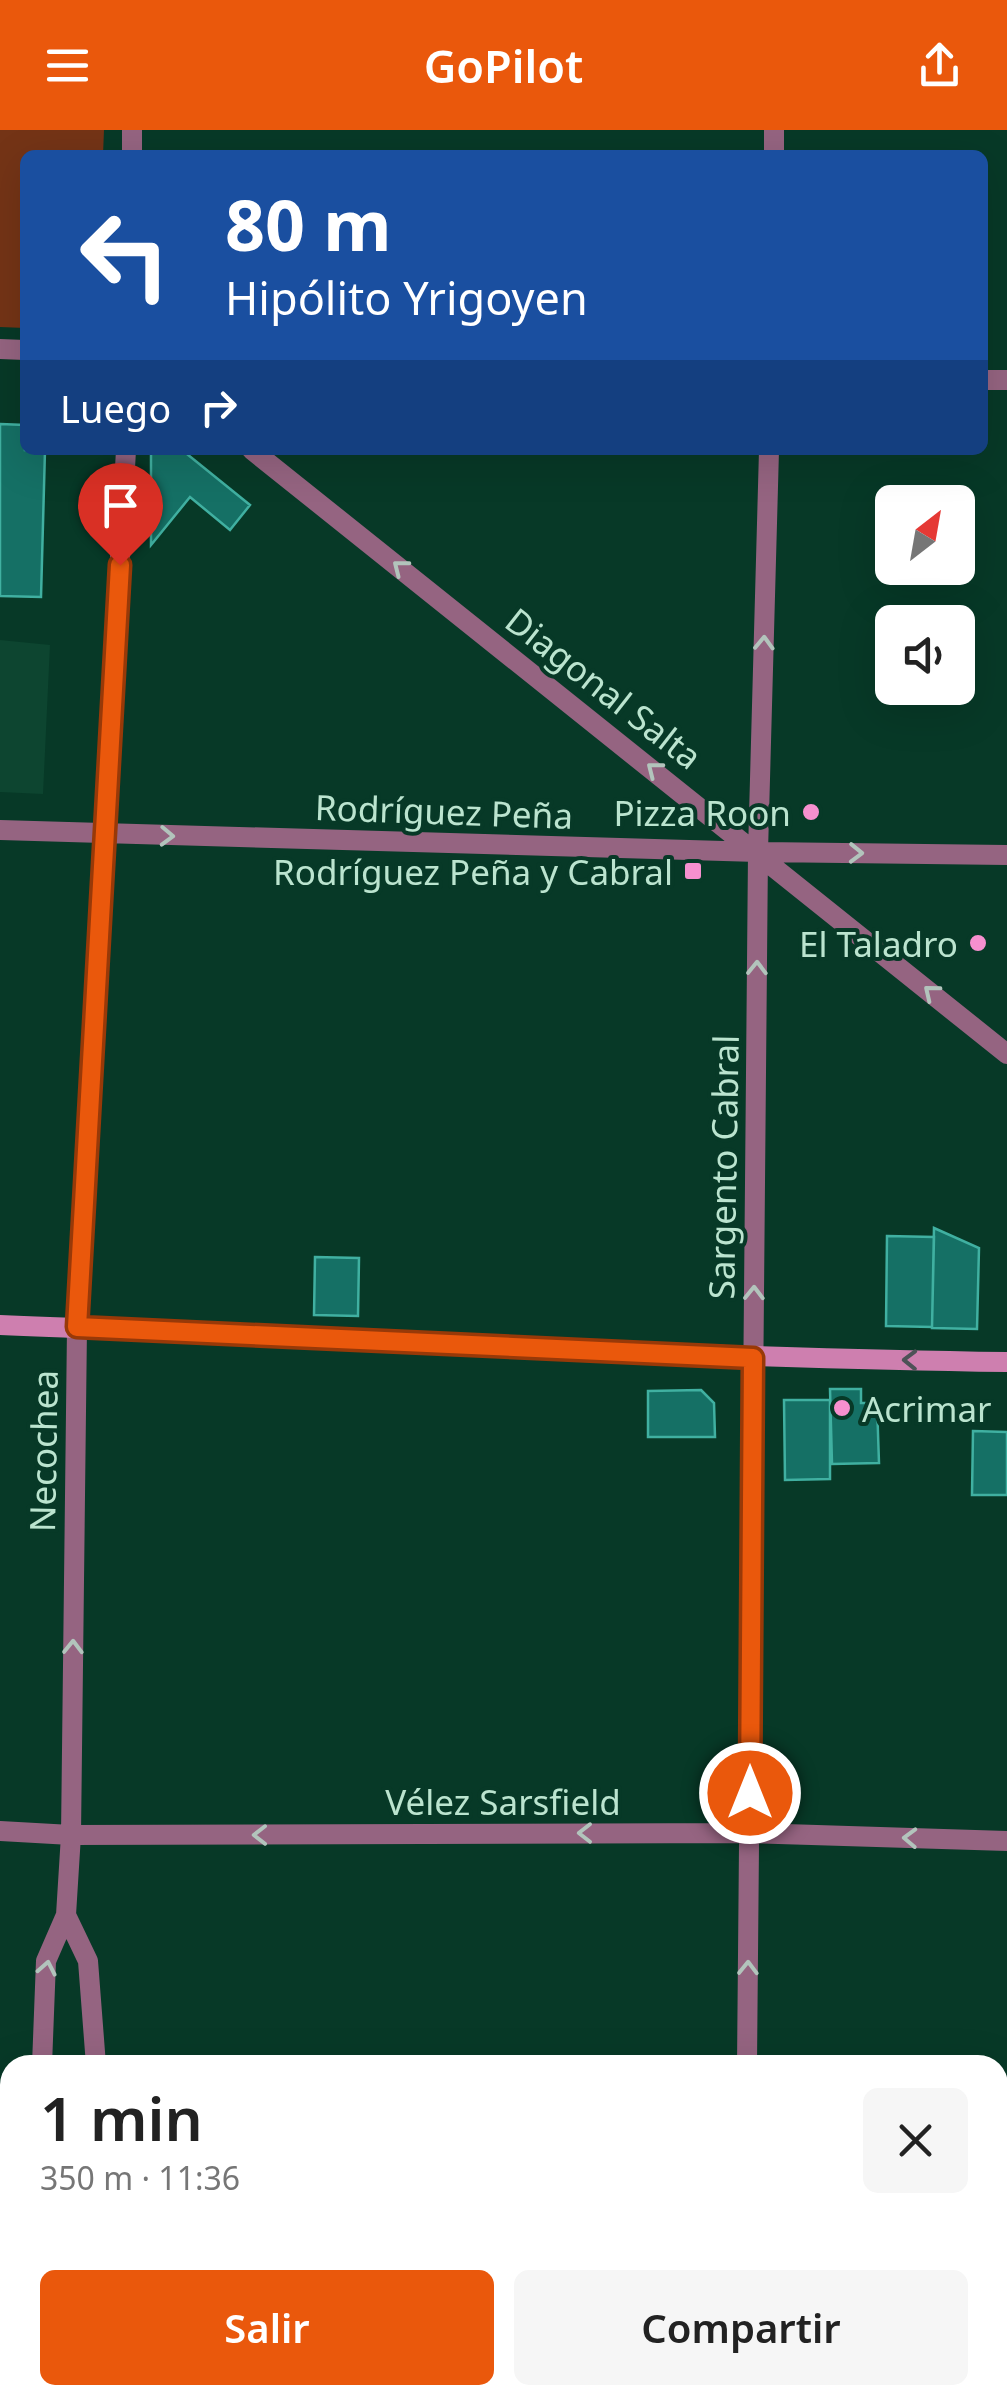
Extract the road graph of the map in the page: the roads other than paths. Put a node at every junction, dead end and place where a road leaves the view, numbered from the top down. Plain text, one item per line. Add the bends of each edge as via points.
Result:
1 (126, 455) edge
2 (258, 455) edge
3 (770, 455) edge
4 (0, 830) edge
5 (105, 834) junction
6 (758, 852) junction
7 (1007, 854) edge
8 (1007, 1054) edge
9 (0, 1325) edge
10 (77, 1327) junction
11 (753, 1358) junction
12 (1007, 1362) edge
13 (0, 1831) edge
14 (750, 1833) junction
15 (71, 1836) junction
16 (1007, 1841) edge
17 (66, 1915) junction
18 (42, 2055) edge
19 (95, 2055) edge
20 (747, 2055) edge

1 - 5 street, Necochea
6 -> 2 street, Diagonal Salta
6 -> 3 street, Sargento Cabral
4 - 5 street, Rodríguez Peña
5 -> 6 street, Rodríguez Peña
5 - 10 street, Necochea
6 -> 7 street, Rodríguez Peña
8 -> 6 street, Diagonal Salta
11 -> 6 street, Sargento Cabral
9 - 10 street
10 - 11 street
15 -> 10 street, Necochea
12 -> 11 street
11 - 14 street, Sargento Cabral
13 - 15 street, Vélez Sarsfield
14 -> 15 street, Vélez Sarsfield
16 -> 14 street, Vélez Sarsfield
20 -> 14 street, Sargento Cabral
15 - 17 street, Necochea
18 -> 17 street, Necochea via 46,1962
17 - 19 street, Necochea via 88,1961

